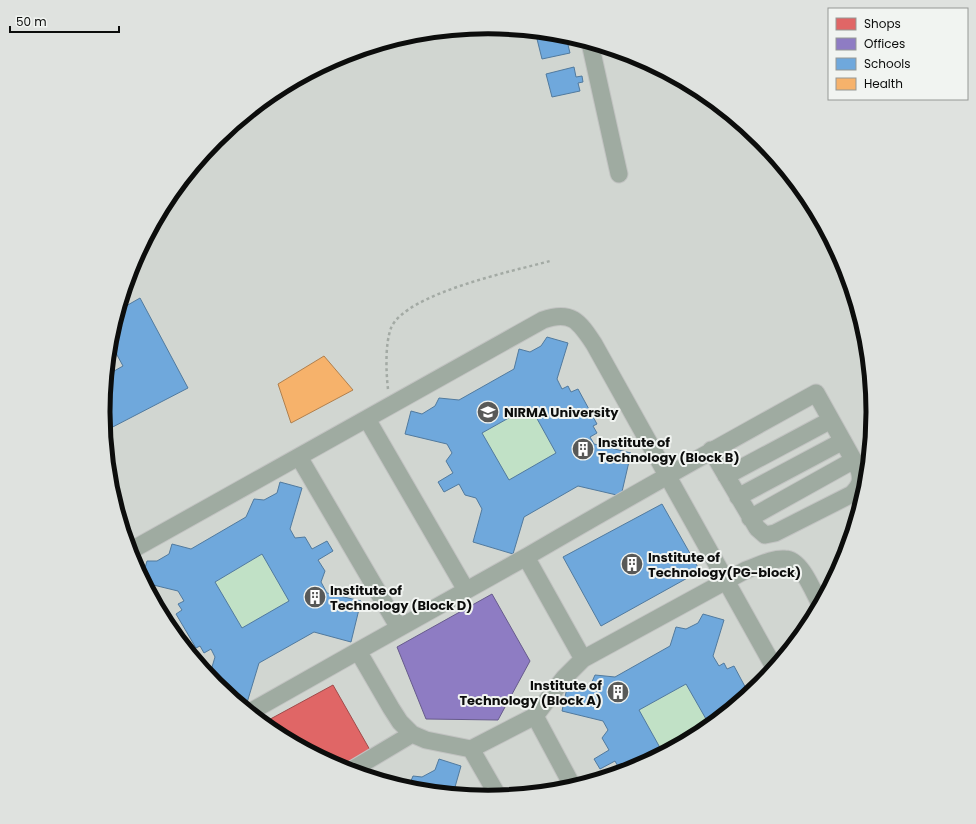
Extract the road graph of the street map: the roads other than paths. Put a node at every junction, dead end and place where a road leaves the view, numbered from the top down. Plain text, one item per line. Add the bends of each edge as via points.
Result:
1 (593, 49) edge
2 (619, 174) dead end
3 (366, 419) junction
4 (831, 420) junction
5 (843, 441) junction
6 (711, 450) junction
7 (299, 457) junction
8 (854, 460) junction
9 (666, 476) junction
10 (726, 476) junction
11 (860, 477) edge
12 (859, 487) edge
13 (738, 497) junction
14 (750, 518) junction
15 (135, 548) edge
16 (526, 557) junction
17 (724, 581) junction
18 (466, 590) junction
19 (817, 598) edge
20 (399, 628) junction
21 (358, 651) junction
22 (584, 659) junction
23 (771, 662) edge
24 (255, 709) edge
25 (535, 716) junction
26 (412, 734) junction
27 (471, 749) junction
28 (356, 766) edge
29 (570, 781) edge
30 (494, 790) edge

1 - 2 lane
3 - 7 lane
3 - 9 lane via 543,320 554,316 568,316 583,329 594,344
3 - 18 lane
4 - 5 lane
4 - 6 lane via 816,393
4 - 10 lane
5 - 8 lane
5 - 13 lane
6 - 9 lane
6 - 10 lane
7 - 15 lane
7 - 20 lane
8 - 11 lane
8 - 14 lane
9 - 16 lane
9 - 17 lane
10 - 13 lane
12 - 14 lane via 852,494 771,535 761,532
13 - 14 lane
16 - 18 lane
16 - 22 lane
17 - 19 lane via 774,560 786,559 797,564
17 - 22 lane
17 - 23 lane
18 - 20 lane
20 - 21 lane
21 - 24 lane
21 - 26 lane via 400,722
22 - 25 lane via 564,678
25 - 27 lane
25 - 29 lane
26 - 27 lane via 426,740
26 - 28 lane
27 - 30 lane

